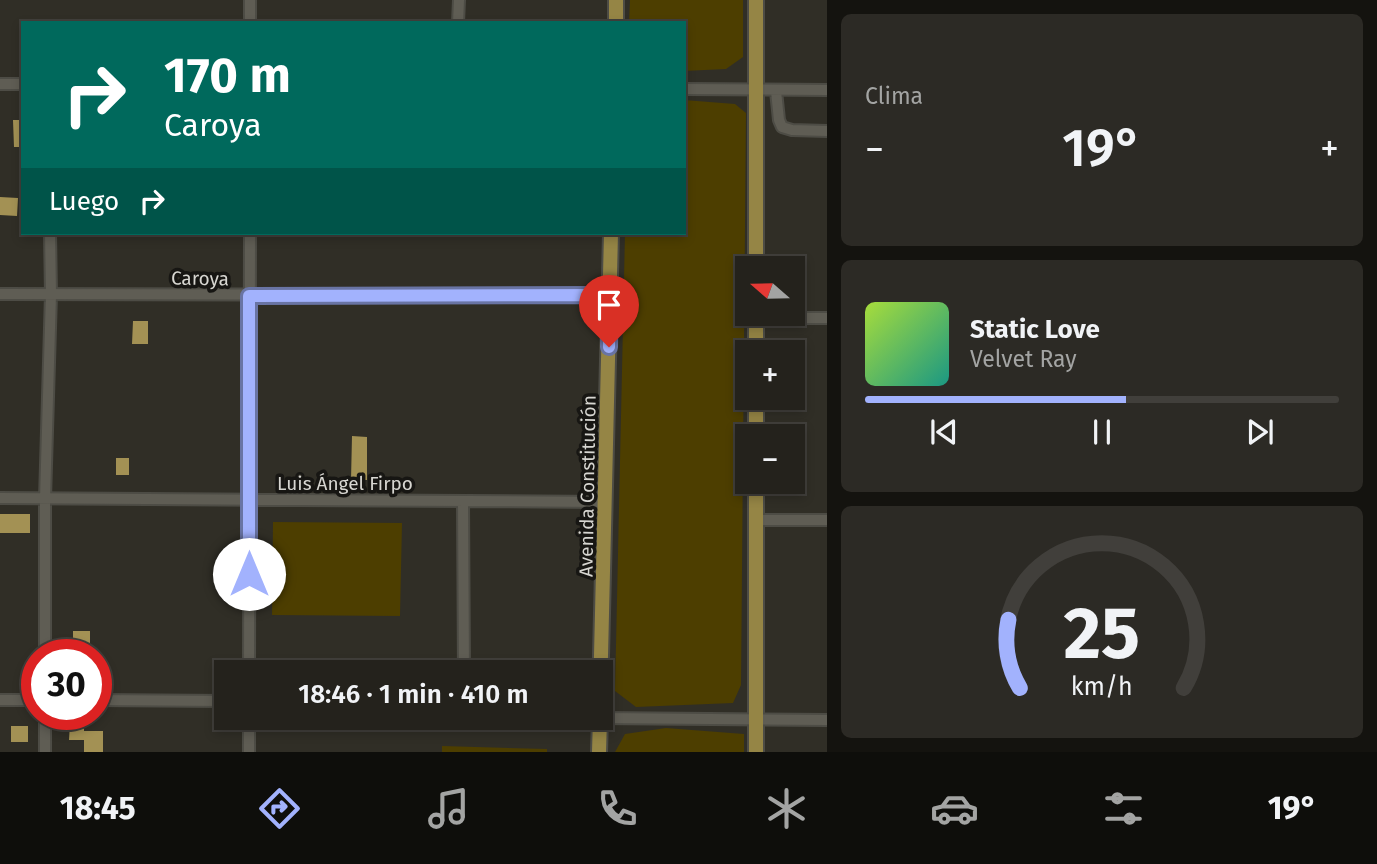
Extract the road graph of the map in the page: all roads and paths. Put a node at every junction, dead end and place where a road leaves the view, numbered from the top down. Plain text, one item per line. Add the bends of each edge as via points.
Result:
1 (250, 0) edge
2 (458, 0) edge
3 (616, 0) edge
4 (756, 0) edge
5 (250, 21) edge
6 (458, 21) edge
7 (615, 21) edge
8 (0, 84) edge
9 (21, 84) edge
10 (686, 89) edge
11 (827, 90) edge
12 (755, 91) junction
13 (776, 91) junction
14 (827, 131) edge
15 (50, 235) edge
16 (250, 235) edge
17 (611, 235) edge
18 (756, 256) edge
19 (0, 294) edge
20 (51, 294) junction
21 (610, 295) junction
22 (249, 296) junction
23 (805, 317) edge
24 (827, 318) edge
25 (756, 494) edge
26 (0, 498) edge
27 (45, 499) junction
28 (249, 500) junction
29 (463, 502) junction
30 (606, 502) junction
31 (755, 520) junction
32 (827, 520) edge
33 (45, 639) edge
34 (249, 660) edge
35 (464, 660) edge
36 (601, 660) edge
37 (0, 700) edge
38 (21, 700) edge
39 (112, 700) edge
40 (214, 701) edge
41 (613, 718) edge
42 (827, 720) edge
43 (755, 721) junction
44 (45, 730) edge
45 (249, 730) edge
46 (600, 730) edge
47 (45, 752) edge
48 (249, 752) edge
49 (599, 752) edge
50 (756, 752) edge

1 - 5 street
2 - 6 street
3 - 7 main road
4 - 12 main road
8 - 9 street
10 - 12 street
11 - 13 street
12 - 13 street
12 - 18 main road
13 - 14 street via 782,127
15 - 20 street
16 - 22 street
17 - 21 main road, Avenida Constitución
19 - 20 street, Caroya
20 - 22 street, Caroya
20 - 27 street
21 - 22 street, Caroya
21 - 30 main road, Avenida Constitución
22 - 28 street
23 - 24 street
25 - 31 main road
26 - 27 street, Luis Ángel Firpo
27 - 28 street, Luis Ángel Firpo
27 - 33 street
28 - 29 street, Luis Ángel Firpo
28 - 34 street
29 - 30 street, Luis Ángel Firpo
29 - 35 street
30 - 36 main road, Avenida Constitución
31 - 32 street
31 - 43 main road
37 - 38 street
39 - 40 street
41 - 43 street
42 - 43 street
43 - 50 main road
44 - 47 street
45 - 48 street
46 - 49 main road

